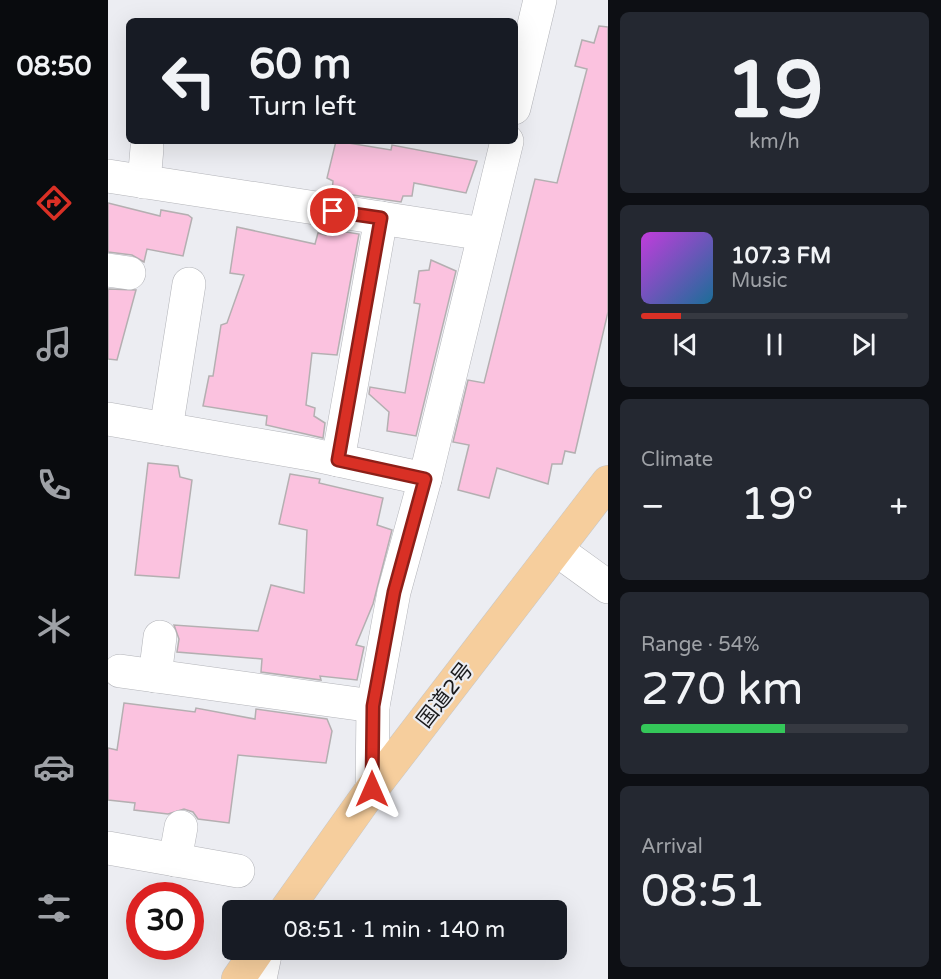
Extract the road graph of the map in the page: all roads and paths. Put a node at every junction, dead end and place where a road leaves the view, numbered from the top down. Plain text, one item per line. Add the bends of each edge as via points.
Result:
1 (540, 0) edge
2 (518, 91) edge
3 (506, 144) edge
4 (147, 148) dead end
5 (108, 176) edge
6 (144, 182) junction
7 (381, 218) junction
8 (484, 234) junction
9 (189, 284) dead end
10 (108, 419) edge
11 (166, 429) junction
12 (338, 460) junction
13 (425, 479) junction
14 (608, 482) edge
15 (557, 550) junction
16 (608, 587) edge
17 (160, 637) dead end
18 (120, 671) dead end
19 (155, 676) junction
20 (373, 706) junction
21 (372, 789) junction
22 (181, 827) dead end
23 (108, 848) edge
24 (175, 860) junction
25 (238, 871) dead end
26 (293, 900) edge
27 (251, 960) edge
28 (264, 960) edge
29 (238, 979) edge
30 (260, 979) edge

1 - 2 street
3 - 8 street
4 - 6 street
5 - 6 street
6 - 7 street
7 - 8 street
7 - 12 street
8 - 13 street
9 - 11 street
10 - 11 street
11 - 12 street
12 - 13 street
13 - 20 street via 394,592
14 - 15 highway, 国道2号
15 - 16 street
15 - 21 highway, 国道2号
17 - 19 street
18 - 19 street
19 - 20 street
20 - 21 street
21 - 26 highway, 国道2号
22 - 24 street
23 - 24 street
24 - 25 street
27 - 29 highway
28 - 30 street

